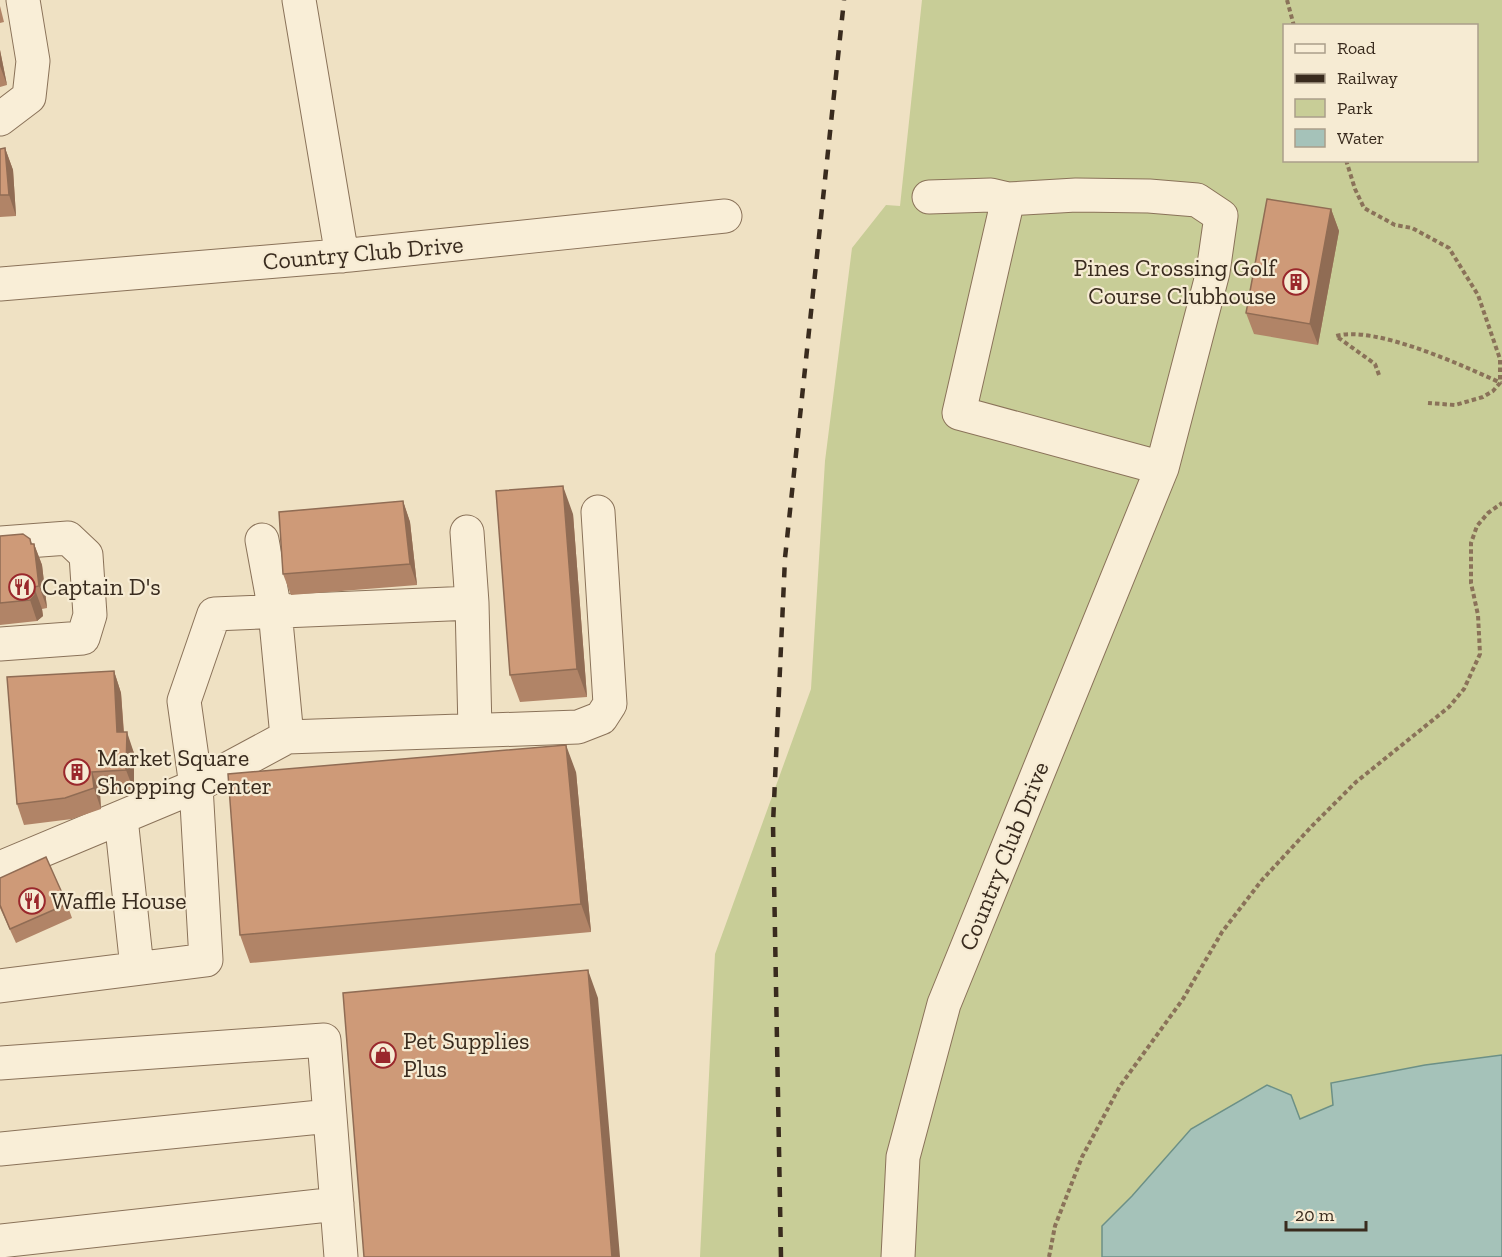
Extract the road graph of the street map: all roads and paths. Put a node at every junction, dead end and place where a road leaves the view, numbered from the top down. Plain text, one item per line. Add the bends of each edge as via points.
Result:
1 (23, 0) edge
2 (299, 0) edge
3 (1287, 0) edge
4 (1293, 24) edge
5 (0, 119) edge
6 (1347, 162) edge
7 (929, 196) dead end
8 (1008, 199) junction
9 (725, 216) dead end
10 (342, 256) junction
11 (0, 284) edge
12 (1379, 375) dead end
13 (1501, 383) edge
14 (1428, 403) dead end
15 (1162, 468) junction
16 (1502, 502) edge
17 (598, 512) dead end
18 (467, 532) dead end
19 (262, 540) dead end
20 (0, 543) edge
21 (472, 603) junction
22 (275, 611) junction
23 (0, 644) edge
24 (475, 730) junction
25 (287, 737) junction
26 (196, 786) junction
27 (121, 818) junction
28 (0, 868) edge
29 (137, 968) junction
30 (0, 986) edge
31 (0, 1063) edge
32 (330, 1116) junction
33 (0, 1149) edge
34 (337, 1204) junction
35 (0, 1241) edge
36 (341, 1257) edge
37 (898, 1257) edge
38 (1049, 1257) edge

1 - 5 street via 33,61 29,97
2 - 10 street
3 - 4 path
6 - 13 path via 1364,208 1449,248 1478,295 1500,359
7 - 8 street via 991,195
8 - 15 street via 959,413
8 - 15 street, Country Club Drive via 1076,195 1187,199 1197,200 1221,216 1213,273
9 - 10 street, Country Club Drive
10 - 11 street, Country Club Drive
12 - 13 path via 1375,364 1336,336 1343,333 1387,338
13 - 14 path via 1483,397 1455,405
15 - 37 street, Country Club Drive via 944,1004 903,1157
16 - 38 path via 1477,526 1471,543 1471,583 1479,615 1480,654 1464,689 1449,707 1356,782 1312,826 1262,880 1222,932 1183,999 1120,1086 1082,1156 1055,1226
17 - 24 street via 610,704 602,718 578,727
18 - 21 street
19 - 22 street
20 - 23 street via 68,538 86,555 90,615 83,638
21 - 22 street
21 - 24 street
22 - 25 street
22 - 26 street via 214,614 184,700
24 - 25 street
25 - 26 street
26 - 27 street
26 - 29 street via 206,960
27 - 28 street
27 - 29 street
29 - 30 street
31 - 32 street via 324,1040
32 - 33 street
32 - 34 street
34 - 35 street
34 - 36 street

